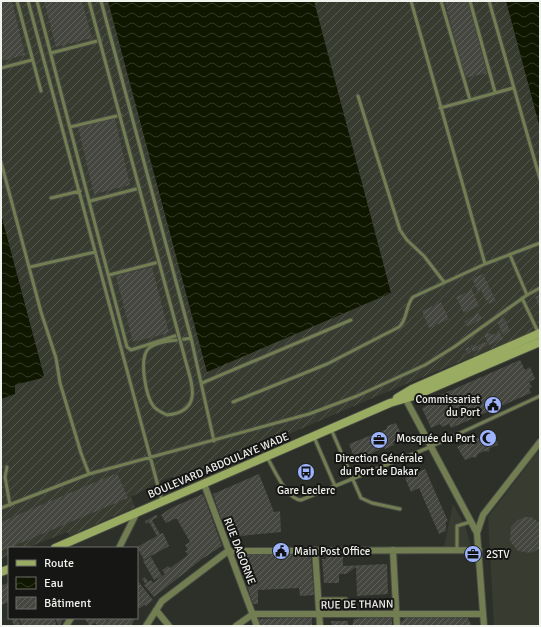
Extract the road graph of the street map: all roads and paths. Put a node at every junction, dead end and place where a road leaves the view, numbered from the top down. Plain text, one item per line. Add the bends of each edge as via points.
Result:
1 (17, 1) edge
2 (28, 1) edge
3 (37, 1) edge
4 (89, 1) edge
5 (101, 1) edge
6 (411, 1) edge
7 (441, 1) edge
8 (470, 1) edge
9 (489, 1) edge
10 (101, 40) junction
11 (50, 52) junction
12 (32, 60) junction
13 (1, 68) edge
14 (513, 88) junction
15 (41, 91) dead end
16 (495, 92) junction
17 (358, 96) dead end
18 (470, 100) junction
19 (440, 108) junction
20 (121, 115) junction
21 (70, 128) junction
22 (1, 162) edge
23 (540, 179) edge
24 (140, 188) junction
25 (80, 191) junction
26 (51, 198) dead end
27 (90, 201) junction
28 (540, 243) edge
29 (95, 252) junction
30 (510, 255) junction
31 (159, 262) junction
32 (485, 264) junction
33 (30, 266) junction
34 (109, 275) junction
35 (444, 282) junction
36 (540, 288) edge
37 (527, 295) junction
38 (522, 298) junction
39 (351, 320) dead end
40 (178, 335) junction
41 (540, 337) edge
42 (191, 338) junction
43 (202, 383) junction
44 (404, 396) junction
45 (540, 396) edge
46 (232, 402) dead end
47 (332, 429) junction
48 (314, 437) junction
49 (214, 441) junction
50 (540, 442) edge
51 (430, 447) junction
52 (267, 457) junction
53 (150, 458) junction
54 (7, 467) dead end
55 (89, 474) junction
56 (352, 479) junction
57 (204, 484) junction
58 (335, 486) junction
59 (162, 501) junction
60 (10, 505) junction
61 (1, 508) edge
62 (400, 509) dead end
63 (136, 512) junction
64 (470, 522) junction
65 (476, 534) junction
66 (57, 547) edge
67 (119, 547) edge
68 (315, 550) junction
69 (393, 550) junction
70 (457, 550) junction
71 (479, 550) junction
72 (228, 551) junction
73 (318, 599) junction
74 (346, 599) dead end
75 (156, 610) junction
76 (396, 613) junction
77 (253, 614) junction
78 (482, 614) junction
79 (319, 615) junction
80 (146, 626) edge
81 (169, 626) edge
82 (236, 626) edge
83 (257, 626) edge
84 (320, 626) edge
85 (397, 626) edge
86 (484, 626) edge

1 - 12 lane
2 - 25 lane
3 - 11 lane
4 - 10 lane, bridge
5 - 42 lane
6 - 19 lane
7 - 18 lane
8 - 16 lane
9 - 14 lane
10 - 11 lane
10 - 20 lane, bridge
11 - 21 lane
12 - 13 lane
12 - 15 lane
14 - 16 lane
14 - 23 lane
16 - 18 lane
17 - 35 lane via 400,230
18 - 19 lane
19 - 32 lane
20 - 21 lane
20 - 24 lane, bridge
21 - 27 lane
22 - 33 lane
24 - 27 lane
24 - 31 lane, bridge
25 - 26 lane
25 - 29 lane
27 - 34 lane
28 - 30 lane
29 - 33 lane
29 - 53 lane
30 - 32 lane
30 - 37 lane
31 - 34 lane
31 - 40 lane, bridge
32 - 35 lane
33 - 55 lane via 56,358 60,383
34 - 40 lane via 128,349
35 - 46 lane via 413,297 404,322 399,327 327,364
36 - 37 lane
37 - 38 lane
38 - 41 lane
38 - 49 lane via 454,347 397,379 310,414
39 - 43 lane
40 - 42 lane, bridge via 180,342 184,355 192,387 193,399 182,412 167,415 154,407 151,400 143,370 144,356 154,345 179,340 186,339
41 - 44 street, BOULEVARD ABDOULAYE WADE
42 - 43 lane
43 - 49 lane
44 - 47 street, BOULEVARD ABDOULAYE WADE
44 - 51 street
45 - 51 lane
47 - 48 street, BOULEVARD ABDOULAYE WADE
47 - 56 lane
48 - 52 street, BOULEVARD ABDOULAYE WADE
48 - 58 lane
49 - 53 lane
50 - 65 street via 483,515
51 - 56 lane
51 - 64 street
52 - 57 street, BOULEVARD ABDOULAYE WADE
52 - 58 lane via 290,496 297,500
53 - 55 lane
53 - 59 lane
54 - 60 lane via 5,477
55 - 60 lane
56 - 58 lane
56 - 62 lane via 361,498
57 - 59 street, BOULEVARD ABDOULAYE WADE
57 - 72 street, RUE DAGORNE
59 - 63 street, BOULEVARD ABDOULAYE WADE
60 - 61 lane
63 - 66 street, BOULEVARD ABDOULAYE WADE
63 - 67 street
64 - 65 street
64 - 70 lane via 457,526
65 - 71 street
68 - 69 street
68 - 72 street
68 - 73 street
69 - 70 street
69 - 76 street
70 - 71 street
71 - 78 street
72 - 75 street via 162,601
72 - 77 street, RUE DAGORNE
73 - 74 lane
73 - 79 street
75 - 80 street
75 - 81 street
76 - 78 street, RUE DE THANN
76 - 79 street, RUE DE THANN
76 - 85 street
77 - 79 street, RUE DE THANN
77 - 82 street
77 - 83 street, RUE DAGORNE
78 - 86 street
79 - 84 street

